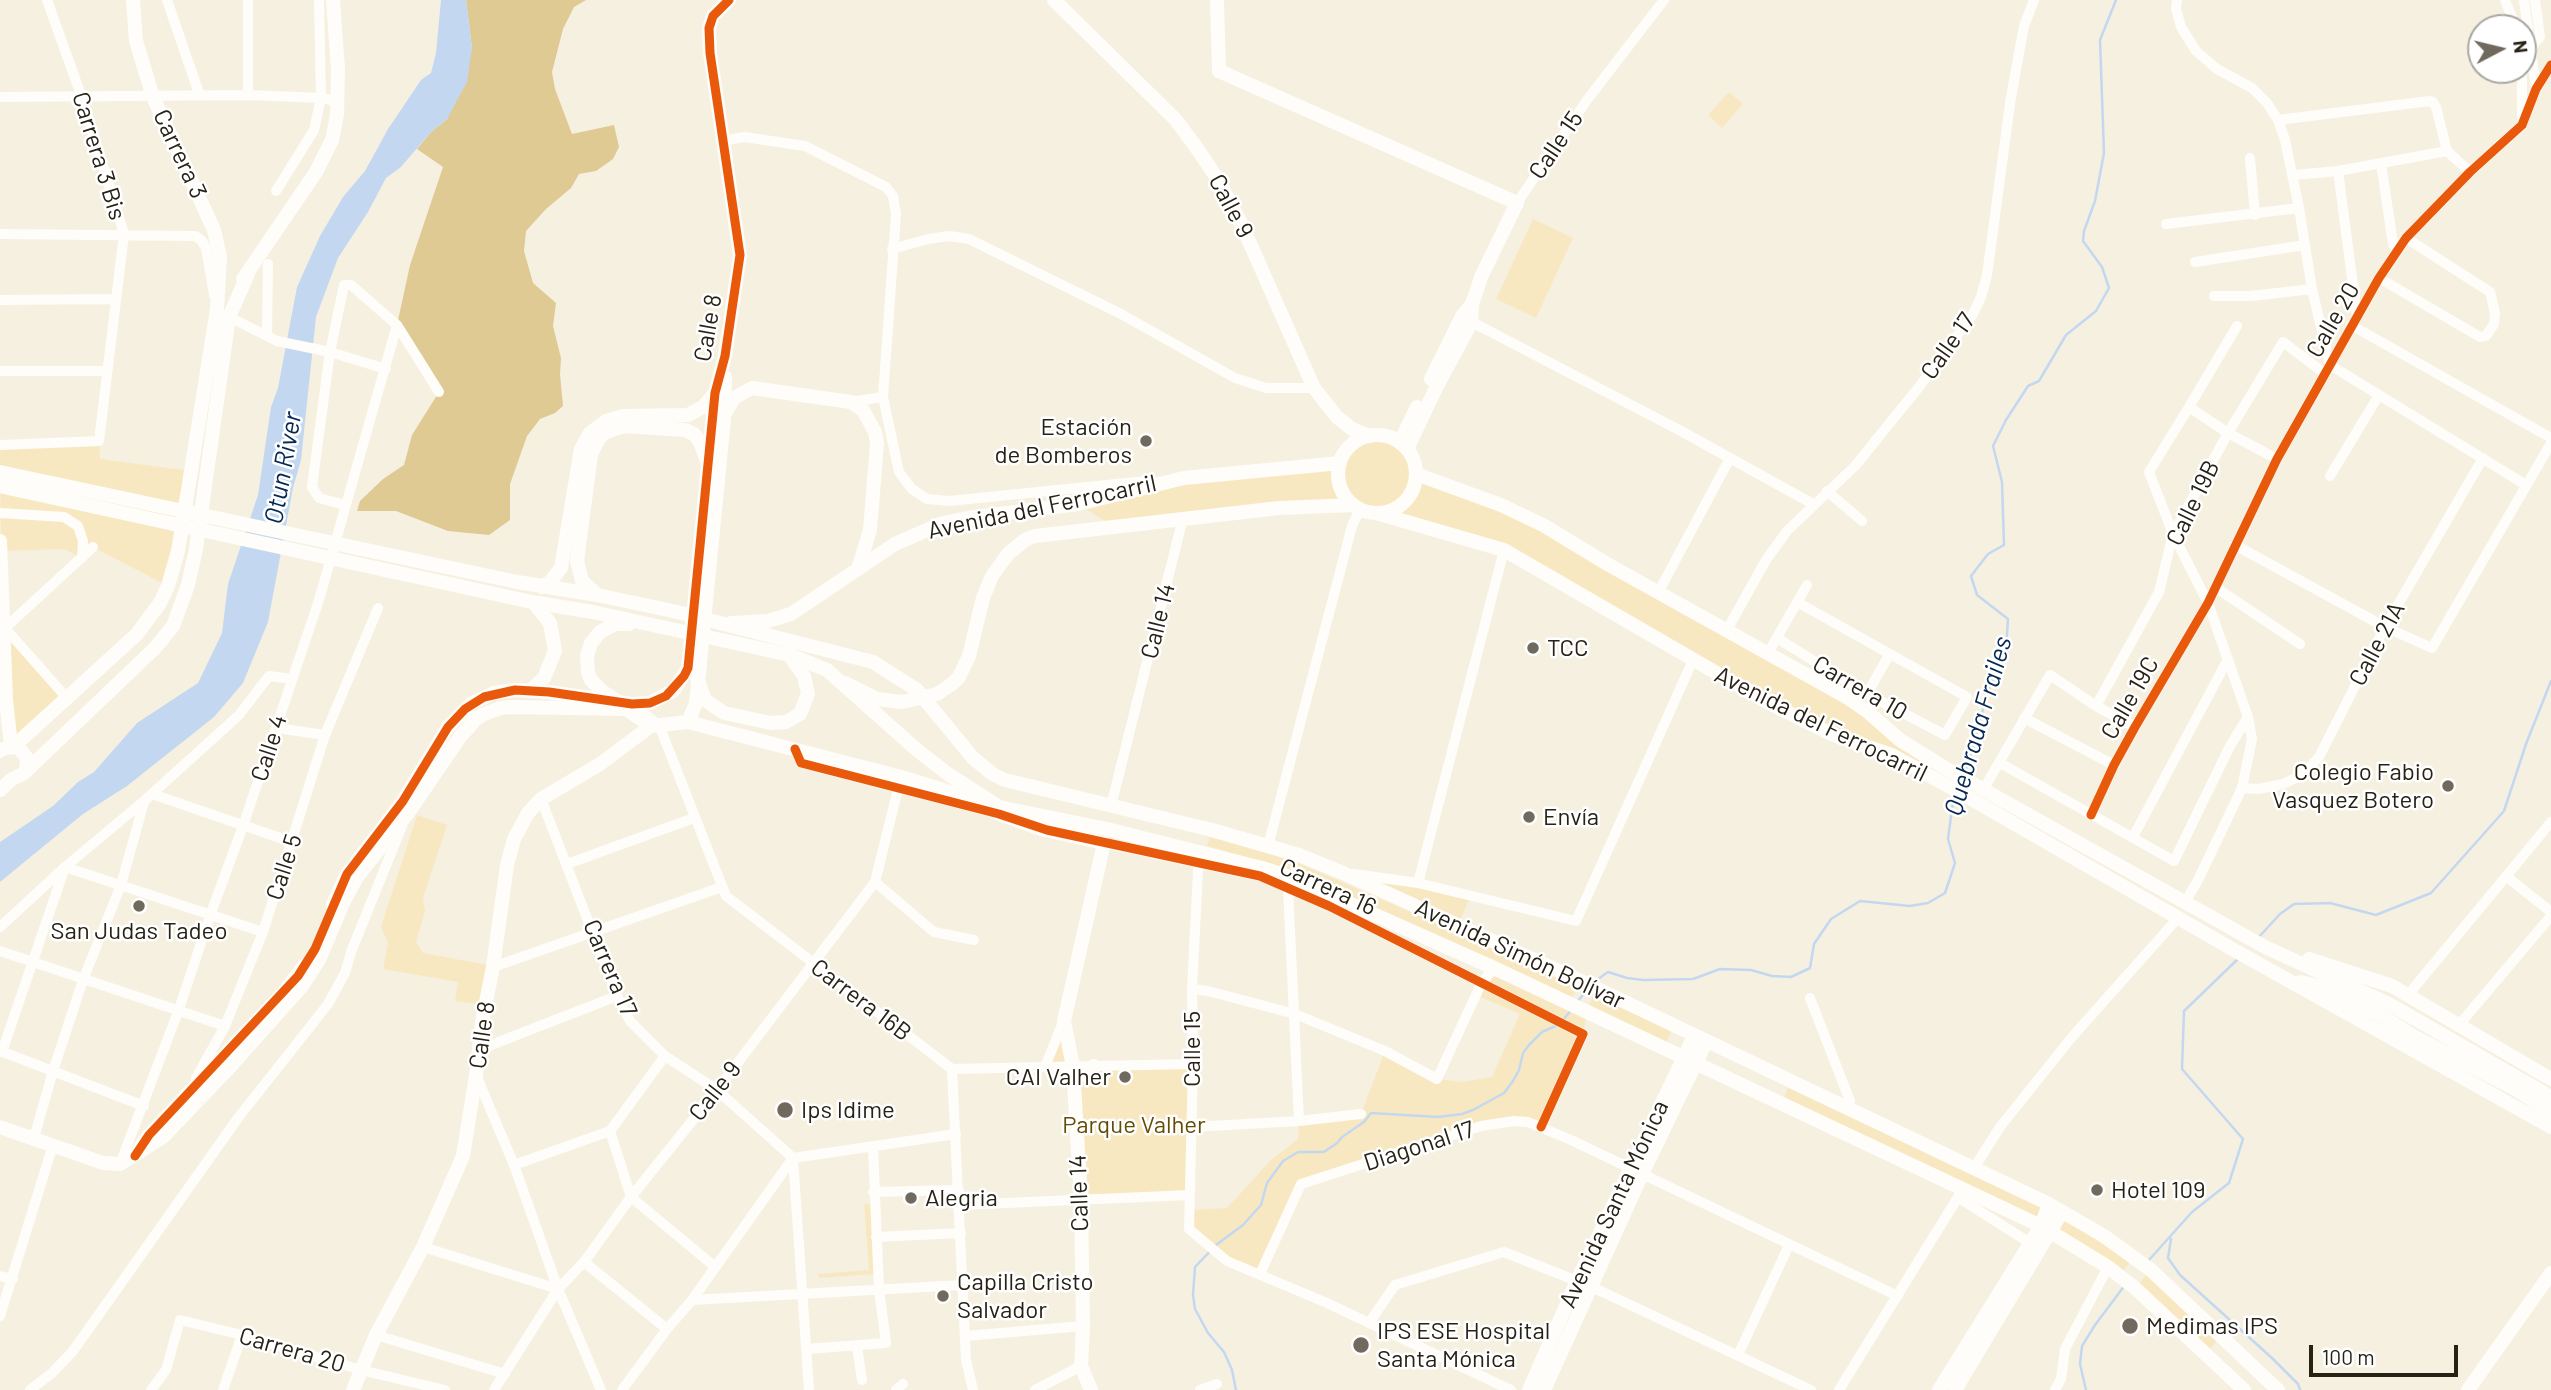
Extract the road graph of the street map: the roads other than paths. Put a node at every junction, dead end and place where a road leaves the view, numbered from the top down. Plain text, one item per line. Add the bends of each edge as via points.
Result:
1 (47, 0) edge
2 (133, 0) edge
3 (167, 0) edge
4 (248, 0) edge
5 (319, 0) edge
6 (333, 0) edge
7 (1054, 0) edge
8 (1217, 0) edge
9 (1664, 0) edge
10 (2034, 0) edge
11 (2177, 0) edge
12 (724, 4) edge
13 (2537, 15) edge
14 (2537, 40) edge
15 (2551, 65) edge
16 (2522, 84) edge
17 (2535, 84) edge
18 (2536, 89) junction
19 (248, 95) junction
20 (200, 96) junction
21 (0, 97) edge
22 (82, 97) junction
23 (153, 97) junction
24 (321, 98) junction
25 (337, 101) junction
26 (2278, 120) junction
27 (2522, 125) junction
28 (723, 141) junction
29 (2448, 151) junction
30 (2250, 158) dead end
31 (2381, 163) junction
32 (2338, 171) junction
33 (2470, 172) junction
34 (2292, 176) junction
35 (276, 191) dead end
36 (1517, 203) junction
37 (2299, 208) junction
38 (2255, 215) junction
39 (2166, 224) dead end
40 (0, 234) edge
41 (124, 234) junction
42 (2406, 238) junction
43 (2305, 246) junction
44 (892, 249) junction
45 (2397, 251) junction
46 (2195, 262) dead end
47 (268, 264) dead end
48 (248, 274) junction
49 (2379, 278) junction
50 (2312, 289) junction
51 (2214, 296) dead end
52 (116, 299) junction
53 (0, 300) edge
54 (216, 309) junction
55 (2357, 315) junction
56 (229, 317) junction
57 (1467, 320) junction
58 (397, 325) junction
59 (2237, 326) dead end
60 (2351, 326) junction
61 (267, 336) junction
62 (330, 352) junction
63 (725, 356) junction
64 (386, 369) junction
65 (2327, 369) junction
66 (0, 371) edge
67 (107, 371) junction
68 (1314, 388) junction
69 (439, 392) dead end
70 (715, 393) junction
71 (2379, 395) junction
72 (883, 397) junction
73 (851, 402) junction
74 (2189, 407) junction
75 (724, 419) junction
76 (2228, 433) junction
77 (1369, 436) junction
78 (2551, 438) edge
79 (2551, 443) edge
80 (0, 445) edge
81 (1403, 446) junction
82 (1730, 458) junction
83 (2483, 458) junction
84 (2277, 459) junction
85 (707, 461) junction
86 (1340, 463) junction
87 (0, 472) edge
88 (1416, 474) junction
89 (2330, 476) dead end
90 (1184, 478) junction
91 (2526, 485) junction
92 (0, 486) edge
93 (1827, 491) junction
94 (1813, 504) junction
95 (345, 505) junction
96 (1356, 507) junction
97 (0, 513) edge
98 (1376, 513) junction
99 (1183, 518) junction
100 (1862, 521) dead end
101 (2173, 534) junction
102 (0, 541) edge
103 (2235, 545) junction
104 (93, 547) dead end
105 (1504, 550) junction
106 (82, 558) junction
107 (858, 570) junction
108 (1807, 585) dead end
109 (542, 587) junction
110 (2215, 587) junction
111 (516, 590) junction
112 (1658, 593) junction
113 (597, 595) junction
114 (700, 599) junction
115 (532, 602) junction
116 (1797, 602) junction
117 (2208, 603) junction
118 (377, 608) dead end
119 (727, 623) junction
120 (2385, 627) junction
121 (5, 628) junction
122 (667, 628) junction
123 (1727, 630) junction
124 (1777, 638) junction
125 (2300, 644) dead end
126 (1768, 653) junction
127 (790, 655) junction
128 (1889, 655) junction
129 (694, 658) junction
130 (2228, 659) junction
131 (1693, 660) junction
132 (697, 678) junction
133 (292, 679) junction
134 (841, 681) junction
135 (530, 691) junction
136 (1867, 694) junction
137 (66, 697) junction
138 (6, 700) junction
139 (625, 705) junction
140 (2096, 706) junction
141 (2248, 717) junction
142 (2024, 718) junction
143 (688, 722) junction
144 (655, 725) junction
145 (2135, 727) junction
146 (276, 728) junction
147 (0, 735) edge
148 (325, 735) junction
149 (630, 743) junction
150 (8, 748) edge
151 (2000, 763) junction
152 (2114, 765) junction
153 (26, 770) junction
154 (6, 777) edge
155 (1946, 777) junction
156 (900, 782) junction
157 (2242, 788) junction
158 (0, 790) edge
159 (1975, 790) junction
160 (148, 798) junction
161 (541, 799) junction
162 (1111, 806) junction
163 (999, 810) junction
164 (408, 813) junction
165 (2091, 815) junction
166 (694, 818) junction
167 (2551, 822) edge
168 (243, 826) junction
169 (2133, 837) junction
170 (292, 842) junction
171 (1104, 843) junction
172 (1268, 846) junction
173 (1199, 858) junction
174 (567, 864) junction
175 (65, 867) junction
176 (1343, 873) junction
177 (2506, 876) junction
178 (875, 882) junction
179 (1418, 883) junction
180 (121, 885) junction
181 (722, 887) junction
182 (1288, 888) junction
183 (2185, 902) junction
184 (211, 913) junction
185 (2551, 914) edge
186 (2178, 918) junction
187 (0, 927) edge
188 (263, 932) junction
189 (594, 932) junction
190 (974, 940) dead end
191 (0, 951) edge
192 (2287, 958) junction
193 (32, 962) junction
194 (813, 964) junction
195 (493, 967) junction
196 (1494, 968) junction
197 (2280, 976) junction
198 (83, 980) junction
199 (1482, 984) junction
200 (1192, 989) junction
201 (2407, 995) junction
202 (617, 996) junction
203 (1810, 998) dead end
204 (2384, 1009) junction
205 (178, 1012) junction
206 (1295, 1014) junction
207 (1064, 1021) junction
208 (2459, 1025) junction
209 (225, 1026) junction
210 (1700, 1039) junction
211 (478, 1050) junction
212 (1, 1052) edge
213 (665, 1056) junction
214 (1689, 1061) junction
215 (1193, 1064) junction
216 (1094, 1066) joint
217 (1045, 1067) junction
218 (952, 1069) junction
219 (53, 1071) junction
220 (476, 1074) junction
221 (1073, 1074) junction
222 (2549, 1075) edge
223 (717, 1090) junction
224 (2551, 1097) edge
225 (144, 1106) junction
226 (1846, 1108) junction
227 (2551, 1112) edge
228 (1361, 1114) dead end
229 (169, 1115) junction
230 (1299, 1121) junction
231 (0, 1127) edge
232 (1192, 1127) junction
233 (1541, 1127) junction
234 (2551, 1127) edge
235 (610, 1131) junction
236 (956, 1134) junction
237 (34, 1138) junction
238 (53, 1144) junction
239 (873, 1147) junction
240 (135, 1156) junction
241 (793, 1158) junction
242 (120, 1164) junction
243 (514, 1164) junction
244 (1974, 1168) junction
245 (1636, 1171) junction
246 (959, 1190) junction
247 (873, 1192) junction
248 (1961, 1194) junction
249 (1190, 1195) junction
250 (631, 1197) junction
251 (1081, 1201) junction
252 (960, 1205) junction
253 (2056, 1208) junction
254 (2046, 1229) junction
255 (961, 1233) junction
256 (876, 1237) junction
257 (2030, 1243) junction
258 (1789, 1245) junction
259 (423, 1247) junction
260 (584, 1262) junction
261 (714, 1266) junction
262 (2114, 1271) junction
263 (2551, 1273) edge
264 (1260, 1274) junction
265 (0, 1276) edge
266 (13, 1279) junction
267 (1576, 1283) junction
268 (962, 1285) junction
269 (1592, 1287) junction
270 (558, 1289) junction
271 (879, 1289) junction
272 (801, 1292) junction
273 (1898, 1296) junction
274 (692, 1300) junction
275 (0, 1316) edge
276 (1369, 1323) junction
277 (1083, 1326) junction
278 (667, 1329) junction
279 (242, 1335) junction
280 (376, 1335) junction
281 (965, 1336) junction
282 (857, 1347) junction
283 (807, 1349) junction
284 (1738, 1355) junction
285 (1081, 1366) junction
286 (361, 1370) junction
287 (505, 1374) junction
288 (862, 1380) dead end
289 (1217, 1384) dead end
290 (30, 1390) edge
291 (151, 1390) edge
292 (223, 1390) edge
293 (353, 1390) edge
294 (445, 1390) edge
295 (495, 1390) edge
296 (601, 1390) edge
297 (622, 1390) edge
298 (809, 1390) edge
299 (972, 1390) edge
300 (1035, 1390) edge
301 (1091, 1390) edge
302 (1200, 1390) edge
303 (1511, 1390) edge
304 (1529, 1390) edge
305 (1544, 1390) edge
306 (1811, 1390) edge
307 (1839, 1390) edge
308 (1939, 1390) edge
309 (1955, 1390) edge
310 (2055, 1390) edge
311 (2244, 1390) edge
312 (2278, 1390) edge
313 (2468, 1390) edge

1 - 22 street, Carrera 3 Bis
2 - 23 main road, Carrera 3 via 136,41
3 - 20 street
4 - 19 street
5 - 24 street
6 - 25 main road
7 - 68 main road, Calle 9 via 1176,120 1219,181
8 - 36 main road via 1219,71
9 - 36 street, Calle 15 via 1587,100
10 - 93 street, Calle 17 via 2024,26 2011,97 1981,297 1919,387 1855,466
11 - 26 street via 2181,27 2196,51 2252,88
12 - 28 main road, Calle 8 via 709,27
13 - 14 street
15 - 18 street, Calle 20
16 - 27 street
17 - 18 street
18 - 27 street, Calle 20
19 - 20 street
19 - 24 street
20 - 23 street
21 - 22 street
22 - 23 street
22 - 41 street, Carrera 3 Bis
23 - 54 main road, Carrera 3 via 214,230 221,270
24 - 25 street
24 - 35 street via 314,130
25 - 48 main road via 332,140 322,162
26 - 29 street via 2430,101
26 - 34 street
27 - 33 street, Calle 20
28 - 44 street via 744,137 805,146 886,187 896,214
28 - 63 main road, Calle 8 via 740,255
29 - 31 street
29 - 33 street
30 - 38 street
31 - 32 street
31 - 45 street
32 - 34 street
32 - 55 street
33 - 42 street, Calle 20
34 - 37 street
36 - 57 main road, Calle 15 via 1482,275
37 - 38 street
37 - 43 street
38 - 39 street
40 - 41 street
41 - 52 street, Carrera 3 Bis
41 - 54 street via 190,235 201,240
42 - 45 street, Calle 20
42 - 49 street via 2490,292 2494,324 2486,336 2480,337
43 - 46 street
43 - 50 street
44 - 68 street via 949,236 969,239 1121,314 1235,378 1266,388
44 - 72 street
45 - 49 street, Calle 20
47 - 61 street
48 - 54 main road
48 - 56 main road
49 - 55 street, Calle 20
50 - 51 street
50 - 65 street
52 - 53 street
52 - 67 street, Carrera 3 Bis
54 - 137 main road, Carrera 3 via 178,551 168,586 137,634
55 - 60 street, Calle 20
56 - 61 street
56 - 153 main road via 196,549 173,626
57 - 81 main road, Calle 15
57 - 82 street
58 - 62 street via 351,285 344,285
58 - 64 street, Calle 4
58 - 69 street
59 - 74 street
60 - 65 street, Calle 20
60 - 78 street
61 - 62 street
62 - 64 street
62 - 95 street via 312,487 319,498
63 - 70 main road, Calle 8
63 - 75 main road, Calle 8
64 - 95 street, Calle 4
65 - 71 street
65 - 76 street, Calle 19B via 2283,342
65 - 84 street, Calle 20
66 - 67 street
67 - 80 street, Carrera 3 Bis via 99,441
68 - 77 main road, Calle 9 via 1337,417
70 - 85 main road, Calle 8
70 - 109 main road via 688,415 623,416 590,433 581,449 561,568
71 - 83 street
71 - 89 street
72 - 73 street
72 - 90 street via 899,472 927,499 949,501
73 - 75 main road via 752,388 734,398
73 - 107 main road via 869,419 877,443 870,530
74 - 76 street
74 - 101 street via 2149,472
75 - 114 main road, Calle 8
76 - 84 street
76 - 101 street, Calle 19B
77 - 81 main road via 1380,435
77 - 86 main road via 1346,450
79 - 91 street
81 - 88 main road
82 - 94 street
82 - 112 street
83 - 91 street
83 - 120 street, Calle 21A
84 - 103 street, Calle 20
85 - 113 main road via 700,442 685,430 624,426 599,438 591,454 577,561 582,581
85 - 114 main road, Calle 8
86 - 90 main road, Avenida del Ferrocarril
86 - 96 main road via 1343,492
87 - 111 main road
88 - 98 main road via 1412,492 1401,505
88 - 112 main road, Avenida del Ferrocarril via 1543,525
90 - 107 main road, Avenida del Ferrocarril via 1078,505 943,523 895,544
91 - 120 street via 2432,648
92 - 111 main road
93 - 94 street, Calle 17
93 - 100 street
94 - 123 street, Calle 17 via 1766,560
95 - 133 street, Calle 4
96 - 98 main road
96 - 99 main road, Avenida del Ferrocarril via 1279,508
96 - 172 street
97 - 106 street via 64,517 78,526
98 - 105 main road, Avenida del Ferrocarril
99 - 134 main road, Avenida del Ferrocarril via 1046,533 1025,540 1000,564 987,587 965,667 937,694 912,701 885,700
99 - 162 street, Calle 14
101 - 117 street
101 - 140 street, Calle 19B via 2159,592
102 - 121 main road
103 - 110 street, Calle 20
103 - 120 street
104 - 106 street
105 - 131 main road, Avenida del Ferrocarril
105 - 179 street
106 - 121 street
107 - 119 main road, Avenida del Ferrocarril via 781,619
108 - 116 street
109 - 111 main road, Avenida Simón Bolívar
109 - 113 main road, Avenida Simón Bolívar
110 - 117 street, Calle 20
110 - 125 street
111 - 115 main road, Avenida Simón Bolívar
112 - 123 main road, Avenida del Ferrocarril
113 - 119 main road, Avenida Simón Bolívar
114 - 129 main road, Calle 8
115 - 122 main road, Avenida Simón Bolívar
115 - 135 main road via 550,623 555,651 544,678
116 - 124 street
116 - 128 street
117 - 130 street
117 - 145 street, Calle 19C
118 - 148 street, Calle 5
119 - 162 main road, Avenida Simón Bolívar via 885,668 917,690 973,758 994,775
120 - 157 street, Calle 21A via 2319,757 2302,775 2283,784
121 - 137 street
121 - 138 main road
122 - 127 main road, Avenida Simón Bolívar
122 - 139 main road via 615,624 591,643 586,664 591,680
123 - 126 main road, Avenida del Ferrocarril
124 - 126 street
124 - 136 street, Carrera 10
126 - 155 main road, Avenida del Ferrocarril via 1857,705
127 - 132 main road via 804,676 808,694 800,714 786,722 724,713 705,700
127 - 134 main road, Avenida Simón Bolívar
128 - 136 street
128 - 136 street, Carrera 10 via 1966,697 1945,735
129 - 132 main road, Calle 8
129 - 139 main road via 674,690 650,703
130 - 141 street
130 - 169 street
131 - 155 main road, Avenida del Ferrocarril via 1831,734
131 - 179 street via 1576,921
132 - 143 main road, Calle 8 via 696,703
133 - 146 street, Calle 4
133 - 160 street via 269,676 239,715
134 - 163 main road, Avenida Simón Bolívar via 917,750
135 - 139 main road
135 - 229 main road via 494,693 457,716 403,801 347,874 315,950 298,976
137 - 150 main road, Carrera 3
138 - 147 main road
138 - 150 main road
139 - 144 main road
139 - 149 main road via 633,726
139 - 164 main road via 491,710 460,737
140 - 142 street via 2050,675
140 - 145 street
141 - 157 street via 2252,739
141 - 169 street via 2174,861
142 - 151 street
142 - 152 street
143 - 144 main road, Carrera 16
143 - 156 main road, Carrera 16
144 - 149 main road, Calle 8
144 - 166 street, Carrera 16B
145 - 152 street, Calle 19C
146 - 148 street
146 - 168 street, Calle 4
148 - 170 street, Calle 5
149 - 161 main road, Calle 8
150 - 153 main road via 19,748 27,758
151 - 159 street
151 - 165 street
152 - 165 street, Calle 19C
153 - 154 main road via 18,778
154 - 158 main road
155 - 159 main road, Avenida del Ferrocarril
156 - 163 main road, Carrera 16
156 - 178 street, Calle 9
157 - 183 street
159 - 183 main road, Avenida del Ferrocarril
159 - 186 main road, Avenida del Ferrocarril
160 - 168 street
160 - 175 street
160 - 180 street
161 - 174 street, Carrera 17
161 - 195 main road, Calle 8 via 522,823 510,852
162 - 172 main road, Avenida Simón Bolívar
163 - 171 main road, Carrera 16 via 1041,829
163 - 173 main road, Avenida Simón Bolívar via 1107,829
164 - 240 main road via 357,877 319,960 291,1000 183,1118
164 - 290 street via 345,973 328,1004 238,1118 73,1351
165 - 169 street
166 - 174 street
166 - 181 street, Carrera 16B
167 - 177 street
168 - 170 street
168 - 184 street, Calle 4
170 - 188 street, Calle 5
171 - 173 street, Carrera 16
171 - 207 main road, Calle 14
172 - 176 main road, Avenida Simón Bolívar
173 - 182 street, Carrera 16
173 - 196 main road, Avenida Simón Bolívar via 1290,877
173 - 200 street, Calle 15
174 - 189 street, Carrera 17
175 - 180 street
175 - 187 street
175 - 193 street
176 - 179 street
176 - 210 main road, Avenida Simón Bolívar
177 - 185 street
177 - 201 street
178 - 190 street via 934,932
178 - 194 street, Calle 9
180 - 184 street
180 - 198 street
181 - 189 street
181 - 194 street, Carrera 16B via 726,896
182 - 199 street, Carrera 16
182 - 206 street
183 - 192 main road, Avenida del Ferrocarril
184 - 188 street
184 - 205 street, Calle 4
185 - 208 street
186 - 197 main road, Avenida del Ferrocarril
186 - 244 street via 2072,1037 2000,1127
188 - 209 street, Calle 5
189 - 195 street
189 - 202 street, Carrera 17
191 - 193 street
192 - 201 main road via 2310,959
192 - 204 main road
193 - 198 street
193 - 212 street
194 - 218 street, Carrera 16B
194 - 223 street, Calle 9
195 - 211 main road, Calle 8
196 - 199 street
196 - 214 main road, Avenida Simón Bolívar
197 - 204 main road
197 - 234 main road
198 - 205 street
198 - 219 street
199 - 206 street via 1437,1079 1385,1051
199 - 233 street, Carrera 16 via 1583,1034
200 - 206 street
200 - 215 street, Calle 15
201 - 208 main road
202 - 211 street
202 - 213 street, Carrera 17 via 630,1021
203 - 226 street via 1850,1101
204 - 224 main road
204 - 227 main road via 2415,1037
205 - 209 street
205 - 225 street, Calle 4
206 - 230 street
207 - 217 street, Calle 14
207 - 221 main road, Calle 14
208 - 222 main road
209 - 229 street, Calle 5
210 - 214 main road, Avenida Santa Mónica
210 - 226 main road, Avenida Simón Bolívar
211 - 220 main road, Calle 8
212 - 219 street
213 - 223 street, Carrera 17
213 - 235 street
214 - 245 main road, Avenida Santa Mónica
214 - 248 main road, Avenida Simón Bolívar
215 - 216 street
215 - 232 street, Calle 15
216 - 221 main road
217 - 218 street
217 - 221 street
218 - 236 street
219 - 225 street
219 - 237 street
220 - 243 street
220 - 259 main road, Calle 8 via 463,1156
221 - 251 main road, Calle 14
223 - 241 street, Carrera 17
223 - 250 street, Calle 9
225 - 242 street, Calle 4
226 - 244 main road, Avenida Simón Bolívar
228 - 230 street
229 - 240 main road
230 - 232 street
231 - 237 main road
232 - 249 street, Calle 15
233 - 245 street, Diagonal 17
233 - 264 street, Diagonal 17 via 1514,1121 1481,1126 1301,1184
235 - 243 street
235 - 250 street
236 - 239 street
236 - 246 street
237 - 238 main road
238 - 242 main road via 103,1163
238 - 266 street
239 - 241 street
239 - 247 street
240 - 242 main road
241 - 261 street
241 - 272 street
243 - 270 street
244 - 253 main road, Avenida Simón Bolívar
245 - 258 street
245 - 267 main road, Avenida Santa Mónica
245 - 269 main road, Avenida Santa Mónica
246 - 247 street
246 - 252 street
247 - 256 street
248 - 254 main road, Avenida Simón Bolívar
248 - 257 street
248 - 273 street
249 - 251 street
249 - 264 street, Calle 15 via 1189,1229 1227,1261
250 - 260 street, Calle 9
250 - 261 street
251 - 252 street
251 - 277 main road, Calle 14
252 - 255 street
253 - 254 main road
253 - 312 main road, Avenida Simón Bolívar via 2151,1270
254 - 257 main road
254 - 262 main road, Avenida Simón Bolívar
254 - 309 main road
255 - 256 street
255 - 268 street
256 - 271 street
257 - 308 main road
258 - 273 street
258 - 284 street
259 - 270 street
259 - 280 main road, Calle 8
260 - 270 street, Calle 9
260 - 278 street
261 - 274 street
262 - 310 street via 2065,1349
262 - 311 main road, Avenida Simón Bolívar
263 - 313 main road
264 - 276 street
265 - 266 street
266 - 275 street
267 - 269 street
267 - 276 street via 1504,1252 1395,1285
267 - 304 main road, Avenida Santa Mónica
268 - 271 street
268 - 281 street
269 - 284 street
269 - 305 main road, Avenida Santa Mónica
270 - 287 street, Calle 9
270 - 296 street
271 - 272 street
271 - 282 street via 886,1343
272 - 274 street
272 - 283 street
273 - 307 street
274 - 278 street
276 - 303 street
277 - 281 street
277 - 285 main road, Calle 14
278 - 297 street
279 - 286 street, Carrera 20
279 - 291 street, Carrera 20 via 180,1320 166,1370
279 - 292 street
280 - 286 main road, Calle 8
280 - 287 street
281 - 299 street
282 - 283 street
282 - 288 street
283 - 298 street
284 - 306 street
285 - 300 street
285 - 301 main road
286 - 293 main road, Calle 8
286 - 294 street, Carrera 20
287 - 295 street, Calle 9
289 - 302 street

